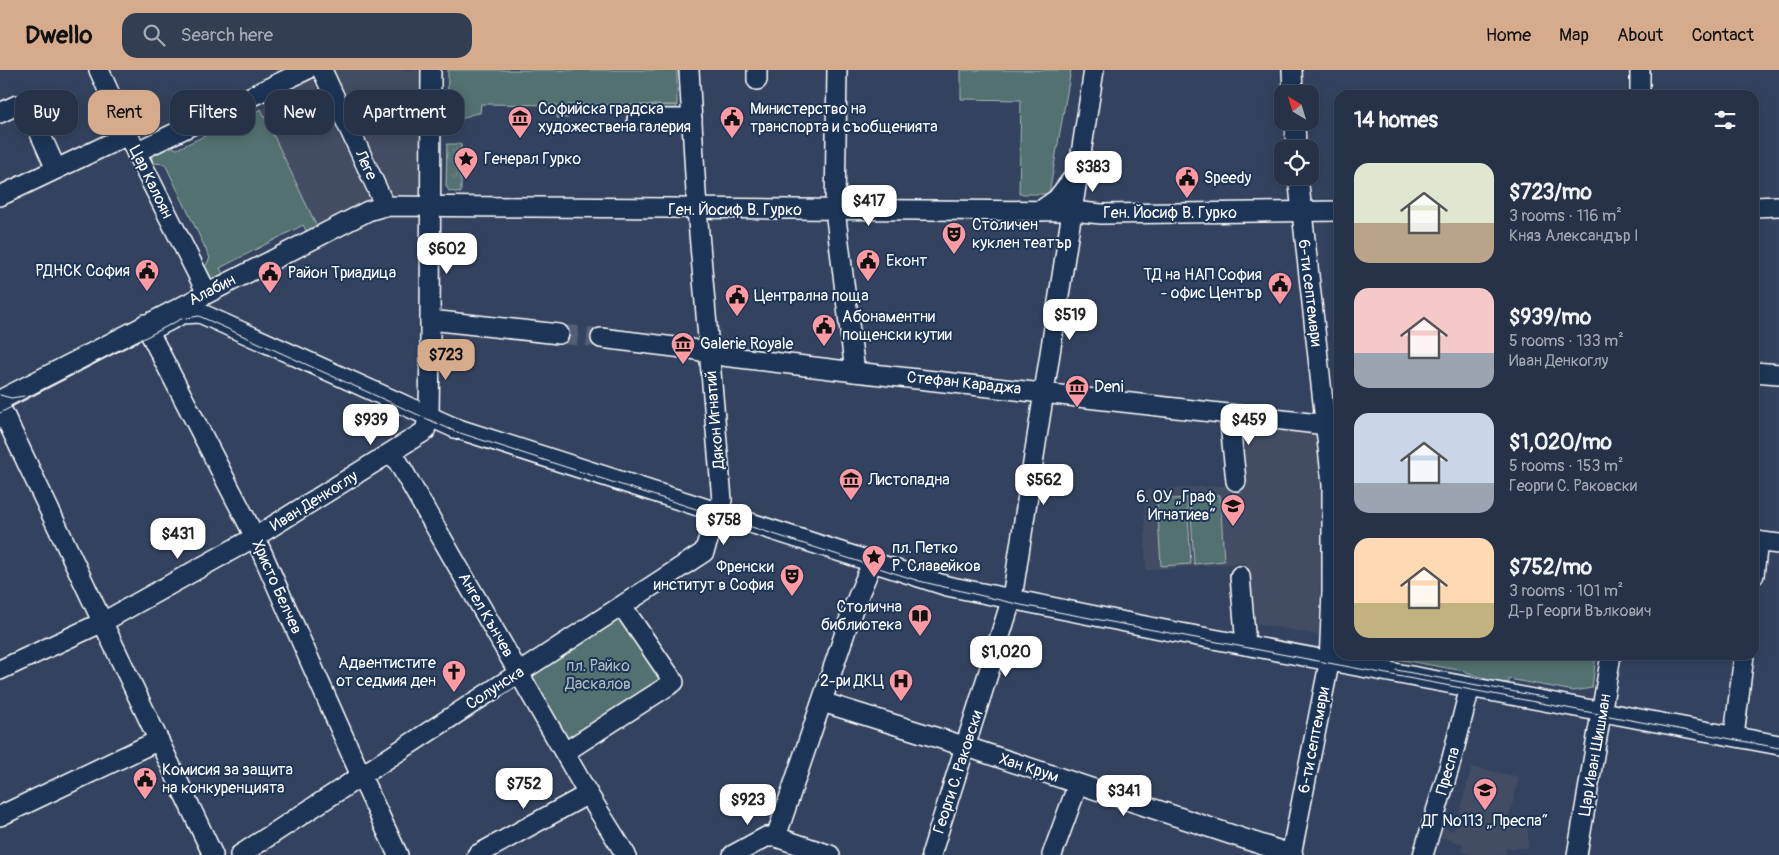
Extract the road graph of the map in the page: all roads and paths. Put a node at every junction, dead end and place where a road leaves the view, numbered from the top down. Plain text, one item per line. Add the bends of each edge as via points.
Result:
1 (99, 70) edge
2 (306, 70) edge
3 (322, 70) edge
4 (431, 70) edge
5 (689, 70) edge
6 (837, 70) edge
7 (1094, 70) edge
8 (1292, 70) edge
9 (1640, 70) edge
10 (1293, 85) edge
11 (1640, 90) edge
12 (0, 113) edge
13 (637, 119) dead end
14 (692, 119) junction
15 (132, 144) junction
16 (56, 169) junction
17 (1079, 171) junction
18 (1298, 185) edge
19 (0, 196) edge
20 (384, 206) junction
21 (430, 206) junction
22 (1759, 206) edge
23 (1779, 206) edge
24 (697, 210) junction
25 (835, 210) junction
26 (1040, 211) junction
27 (1073, 211) junction
28 (1334, 211) edge
29 (1300, 212) junction
30 (206, 293) junction
31 (430, 320) junction
32 (147, 327) junction
33 (559, 334) tunnel mouth
34 (601, 338) tunnel mouth
35 (709, 353) junction
36 (855, 372) junction
37 (1759, 372) edge
38 (1779, 374) edge
39 (1045, 392) junction
40 (0, 400) edge
41 (0, 406) edge
42 (1229, 414) junction
43 (428, 417) junction
44 (1327, 425) junction
45 (393, 453) junction
46 (1334, 471) edge
47 (1236, 481) dead end
48 (720, 506) junction
49 (1334, 535) edge
50 (255, 537) junction
51 (1759, 541) edge
52 (1779, 544) edge
53 (872, 563) junction
54 (1240, 576) dead end
55 (1012, 600) junction
56 (622, 606) junction
57 (102, 622) junction
58 (1246, 645) junction
59 (1610, 660) edge
60 (1743, 660) edge
61 (1329, 661) junction
62 (0, 670) edge
63 (519, 673) junction
64 (1470, 687) junction
65 (822, 702) junction
66 (1603, 712) junction
67 (1735, 729) junction
68 (159, 740) junction
69 (1779, 745) edge
70 (967, 747) junction
71 (565, 752) junction
72 (361, 776) junction
73 (1078, 784) junction
74 (588, 794) junction
75 (0, 816) edge
76 (776, 837) junction
77 (213, 855) edge
78 (240, 855) edge
79 (398, 855) edge
80 (477, 855) edge
81 (626, 855) edge
82 (733, 855) edge
83 (830, 855) edge
84 (931, 855) edge
85 (1052, 855) edge
86 (1291, 855) edge
87 (1424, 855) edge
88 (1578, 855) edge

1 - 15 street, Цар Калоян
2 - 15 street
3 - 20 street, Леге
4 - 21 street
5 - 14 street, Дякон Игнатий
6 - 25 street
7 - 17 street, Георги С. Раковски
8 - 10 street
9 - 11 street
12 - 16 street via 25,105
13 - 14 street
14 - 24 street, Дякон Игнатий
15 - 16 street
15 - 30 street, Цар Калоян
16 - 19 street
17 - 26 street via 1057,199
17 - 27 street, Георги С. Раковски
18 - 29 street, 6-ти септември
20 - 21 street, Алабин
20 - 30 street, Алабин via 368,211
21 - 24 street, Ген. Йосиф В. Гурко
21 - 31 street
22 - 23 street
24 - 25 street, Ген. Йосиф В. Гурко
24 - 35 street, Дякон Игнатий
25 - 26 street, Ген. Йосиф В. Гурко
25 - 36 street
26 - 27 street, Ген. Йосиф В. Гурко
27 - 29 street, Ген. Йосиф В. Гурко via 1101,214
27 - 39 street, Георги С. Раковски
28 - 29 street, Ген. Йосиф В. Гурко
29 - 44 street, 6-ти септември
30 - 32 street, Алабин
31 - 33 street
31 - 43 street
32 - 40 street, Алабин
32 - 43 street via 182,314 206,315
32 - 50 street, Христо Белчев
34 - 35 street, Стефан Караджа
35 - 36 street, Стефан Караджа
35 - 48 street, Дякон Игнатий
36 - 39 street, Стефан Караджа
37 - 38 street
39 - 42 street, Стефан Караджа
39 - 55 street, Георги С. Раковски
41 - 57 street
42 - 44 street, Стефан Караджа
42 - 47 street
43 - 45 street, Иван Денкоглу via 425,431
43 - 48 street via 455,428
44 - 46 street, 6-ти септември
45 - 50 street, Иван Денкоглу
45 - 63 street, Ангел Кънчев
48 - 53 street
48 - 56 street, Солунска via 704,552
49 - 61 street, 6-ти септември
50 - 57 street, Иван Денкоглу
50 - 72 street, Христо Белчев
51 - 52 street
53 - 55 street via 947,586
53 - 65 street
54 - 58 street
55 - 58 street
55 - 70 street, Георги С. Раковски
56 - 63 street, Солунска
56 - 71 street via 674,682
57 - 62 street, Иван Денкоглу
57 - 68 street
58 - 61 street
59 - 66 street, Цар Иван Шишман
60 - 67 street
61 - 64 street
61 - 86 street, 6-ти септември
63 - 71 street, Ангел Кънчев
63 - 72 street, Солунска
64 - 66 street
64 - 87 street, Преспа
65 - 70 street, Хан Крум
65 - 76 street
66 - 67 street
66 - 88 street, Цар Иван Шишман
67 - 69 street
68 - 75 street
68 - 77 street
70 - 73 street, Хан Крум
70 - 84 street, Георги С. Раковски
71 - 74 street, Ангел Кънчев
72 - 78 street, Солунска
72 - 79 street, Христо Белчев
73 - 85 street
73 - 86 street, Хан Крум
74 - 80 street
74 - 81 street, Ангел Кънчев
76 - 82 street via 766,837
76 - 83 street

